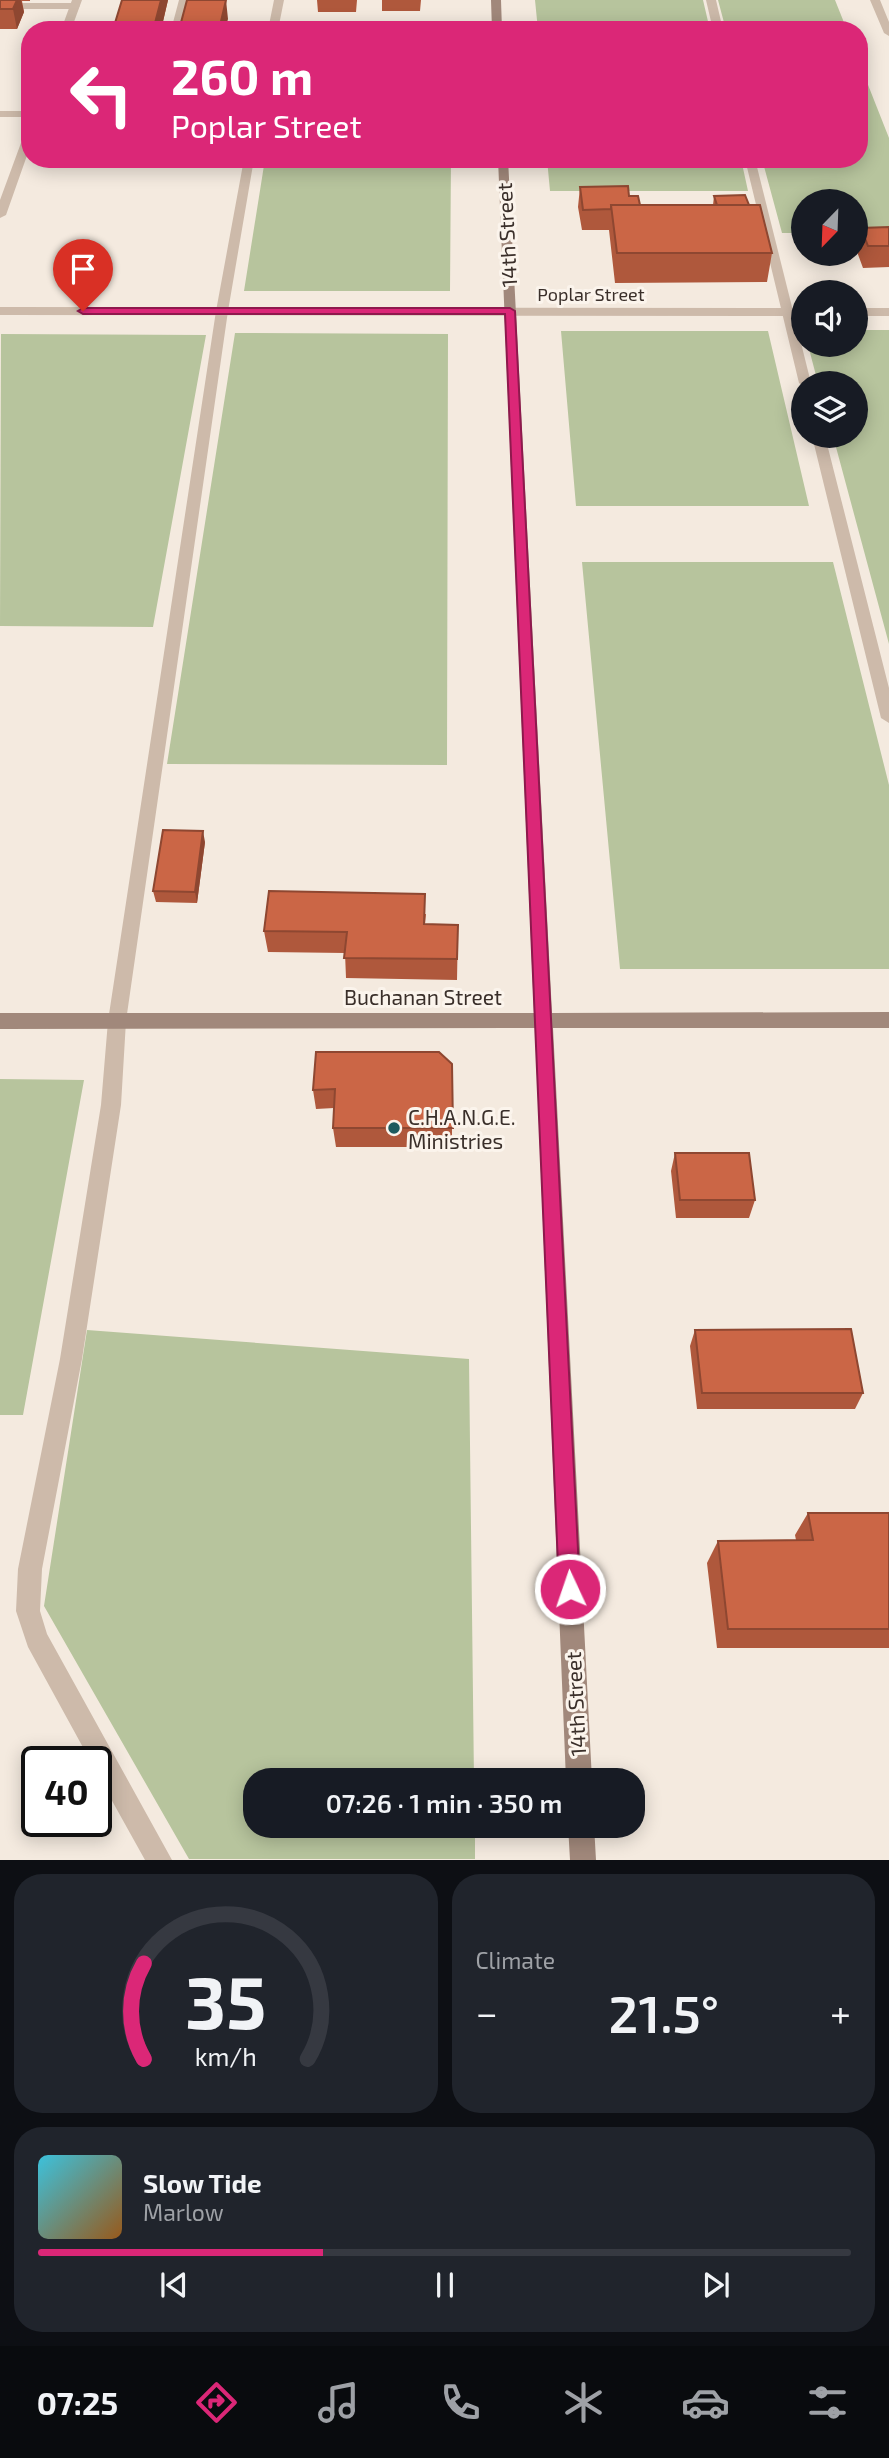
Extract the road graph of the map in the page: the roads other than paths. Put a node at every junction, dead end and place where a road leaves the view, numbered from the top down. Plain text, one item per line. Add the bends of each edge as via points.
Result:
1 (184, 0) edge
2 (279, 0) edge
3 (496, 0) edge
4 (711, 0) edge
5 (875, 0) edge
6 (76, 3) edge
7 (0, 6) edge
8 (69, 21) edge
9 (178, 21) edge
10 (275, 21) edge
11 (497, 21) edge
12 (716, 21) edge
13 (889, 33) edge
14 (0, 114) edge
15 (21, 114) edge
16 (21, 157) edge
17 (247, 168) edge
18 (503, 168) edge
19 (752, 168) edge
20 (0, 215) edge
21 (0, 311) edge
22 (222, 311) junction
23 (510, 311) junction
24 (787, 312) junction
25 (791, 312) edge
26 (868, 312) edge
27 (889, 312) edge
28 (802, 371) edge
29 (821, 448) edge
30 (889, 718) edge
31 (542, 1018) junction
32 (889, 1020) edge
33 (0, 1021) edge
34 (117, 1021) junction
35 (578, 1768) edge
36 (582, 1838) edge
37 (159, 1860) edge
38 (583, 1860) edge

1 - 9 street
2 - 10 street
3 - 11 street
4 - 12 street
5 - 13 street
6 - 7 street
6 - 8 street
14 - 15 street
16 - 20 street
17 - 22 street
18 - 23 street, 14th Street
19 - 24 street
21 - 22 street, Poplar Street
22 - 23 street, Poplar Street
22 - 34 street
23 - 24 street, Poplar Street
23 - 31 street, 14th Street
24 - 25 street, Poplar Street
24 - 28 street
26 - 27 street
29 - 30 street
31 - 32 street, Buchanan Street
31 - 34 street, Buchanan Street
31 - 35 street, 14th Street
33 - 34 street, Buchanan Street
34 - 37 street via 111,1105 71,1359 30,1569 28,1611 36,1639 62,1689
36 - 38 street

